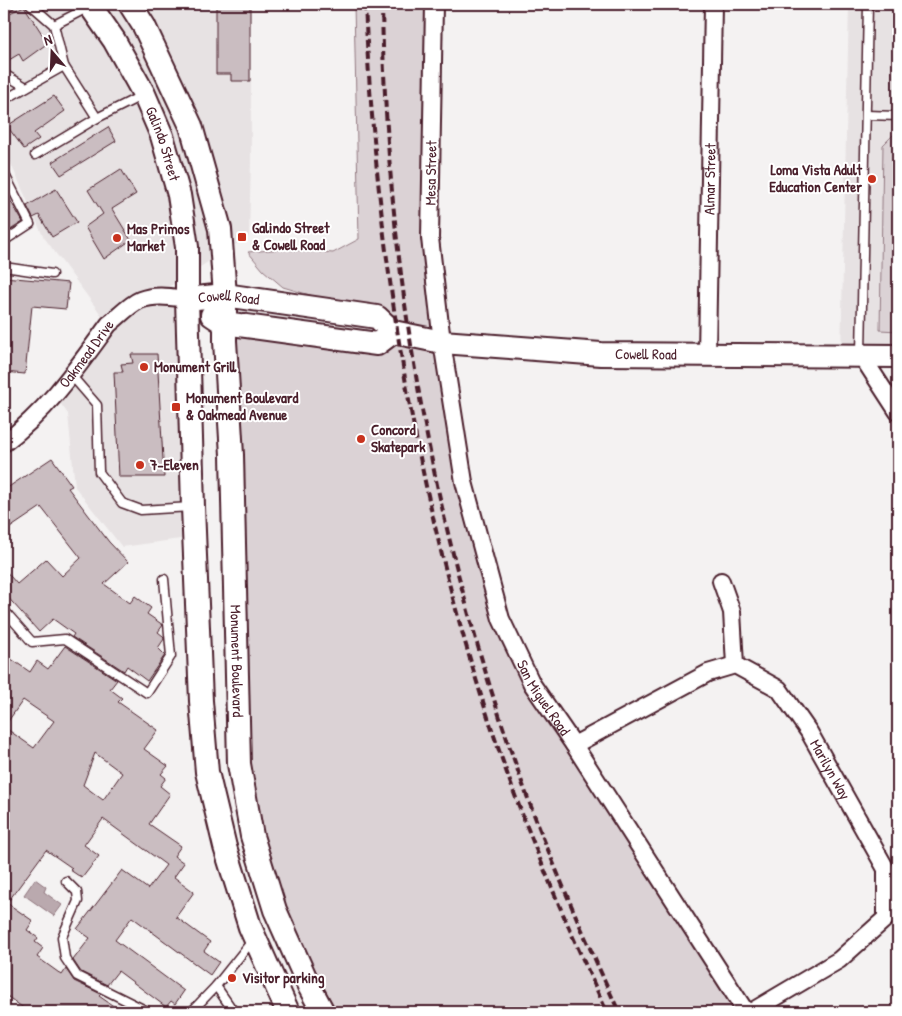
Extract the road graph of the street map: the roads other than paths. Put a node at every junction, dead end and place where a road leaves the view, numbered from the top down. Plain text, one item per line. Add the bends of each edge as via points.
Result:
1 (11, 4) edge
2 (30, 4) edge
3 (131, 4) edge
4 (434, 4) edge
5 (713, 4) edge
6 (868, 4) edge
7 (90, 5) edge
8 (4, 8) edge
9 (54, 25) junction
10 (64, 66) junction
11 (4, 74) edge
12 (26, 87) junction
13 (144, 94) junction
14 (11, 96) dead end
15 (866, 115) junction
16 (898, 116) edge
17 (97, 118) junction
18 (35, 155) dead end
19 (4, 173) edge
20 (4, 241) edge
21 (4, 267) edge
22 (52, 274) dead end
23 (225, 295) junction
24 (187, 299) junction
25 (224, 323) junction
26 (393, 332) junction
27 (442, 342) junction
28 (707, 354) junction
29 (861, 355) junction
30 (898, 356) edge
31 (71, 375) junction
32 (898, 412) edge
33 (4, 444) edge
34 (193, 507) junction
35 (164, 579) dead end
36 (721, 582) dead end
37 (4, 610) edge
38 (735, 665) junction
39 (574, 745) junction
40 (66, 881) dead end
41 (255, 938) junction
42 (216, 986) junction
43 (149, 1012) edge
44 (189, 1012) edge
45 (234, 1012) edge
46 (288, 1012) edge
47 (323, 1012) edge
48 (746, 1012) edge
49 (751, 1012) edge

1 - 8 lane
2 - 9 lane
3 - 23 main road, Galindo Street via 191,126 220,229
4 - 27 street, Mesa Street via 430,238
5 - 28 street, Almar Street
6 - 15 lane
7 - 9 lane
7 - 13 main road, Galindo Street
9 - 10 lane
10 - 12 lane
10 - 17 lane
11 - 12 lane
12 - 14 lane
13 - 17 lane
13 - 24 main road, Galindo Street via 162,136 179,195 188,247
15 - 16 lane
15 - 29 lane
17 - 18 lane
19 - 20 lane via 30,224
21 - 22 lane
23 - 24 main road, Cowell Road
23 - 25 main road, Monument Boulevard
23 - 26 main road, Cowell Road via 377,317
24 - 25 main road, Cowell Road
24 - 31 street, Oakmead Drive via 164,296 139,300 108,324
24 - 34 main road
25 - 26 main road, Cowell Road via 377,344
25 - 47 main road, Monument Boulevard via 232,455 238,764 252,836 275,910
26 - 27 main road, Cowell Road
27 - 28 main road, Cowell Road via 601,354
27 - 39 street, San Miguel Road via 464,482 502,619 532,684
28 - 29 main road, Cowell Road
29 - 30 main road, Cowell Road
29 - 32 street
31 - 33 street, Oakmead Drive via 56,396
31 - 34 lane via 97,405 99,472 122,503 141,510
34 - 41 main road via 207,772 225,847
35 - 37 lane via 170,656 147,693 65,640 32,642
36 - 38 street via 732,612
38 - 39 street via 708,673
38 - 49 street, Marilyn Way via 779,689 809,732 886,869 886,918 839,960
39 - 48 street, San Miguel Road
40 - 43 lane via 77,892 78,901 62,937 65,958 77,976
41 - 42 lane
41 - 46 main road
42 - 44 lane
42 - 45 lane

